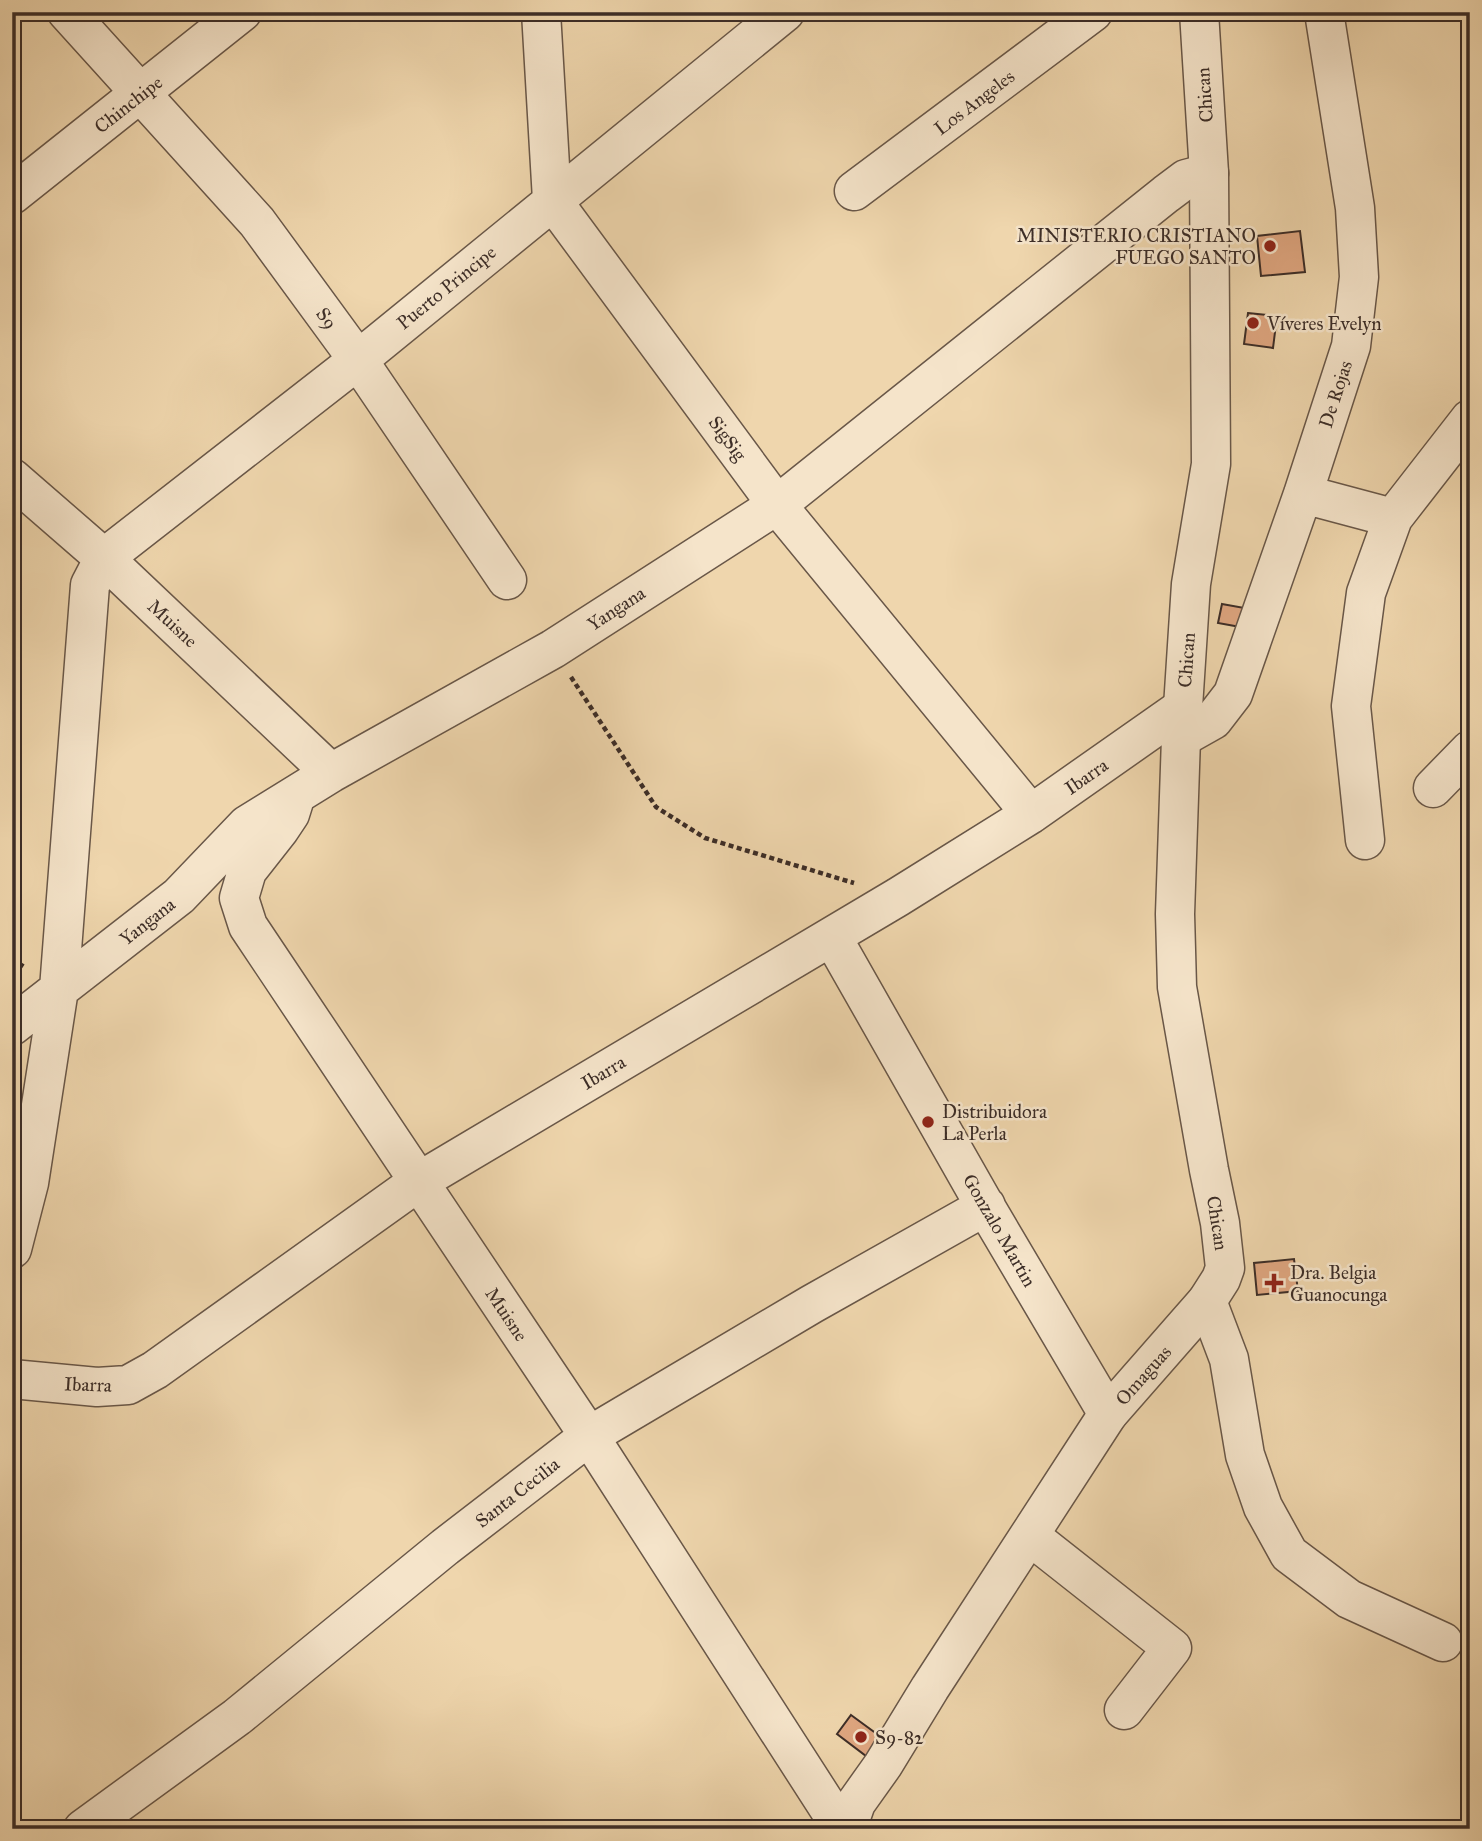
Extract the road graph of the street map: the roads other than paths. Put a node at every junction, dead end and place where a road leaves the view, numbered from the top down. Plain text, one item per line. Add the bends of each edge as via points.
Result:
1 (67, 12) edge
2 (242, 12) edge
3 (541, 12) edge
4 (785, 12) edge
5 (1093, 12) edge
6 (1199, 12) edge
7 (1324, 12) edge
8 (140, 95) junction
9 (1209, 173) junction
10 (854, 191) dead end
11 (12, 195) edge
12 (552, 200) junction
13 (358, 360) junction
14 (1470, 419) edge
15 (12, 478) edge
16 (1303, 494) junction
17 (777, 505) junction
18 (1393, 518) junction
19 (104, 558) junction
20 (507, 580) dead end
21 (1182, 723) junction
22 (1470, 750) edge
23 (331, 773) junction
24 (1433, 788) dead end
25 (296, 796) junction
26 (1031, 814) junction
27 (1365, 840) dead end
28 (832, 936) junction
29 (59, 989) junction
30 (12, 1026) edge
31 (418, 1182) junction
32 (986, 1206) junction
33 (12, 1249) edge
34 (1207, 1301) junction
35 (12, 1379) edge
36 (1108, 1414) junction
37 (589, 1437) junction
38 (1030, 1536) junction
39 (1443, 1642) dead end
40 (1124, 1710) dead end
41 (83, 1829) edge
42 (844, 1829) edge

1 - 8 street, S9
2 - 8 street, Chinchipe
3 - 12 street
4 - 12 street, Puerto Principe
5 - 10 street, Los Angeles
6 - 9 street, Chican
7 - 16 street, De Rojas via 1355,208 1359,277 1351,346
8 - 11 street, Chinchipe
8 - 13 street, S9 via 257,222
9 - 17 street, Yangana via 1186,179
9 - 21 street, Chican via 1211,464 1191,584
12 - 13 street, Puerto Principe
12 - 17 street, SigSig
13 - 19 street, Puerto Principe
13 - 20 street, S9
14 - 18 street
15 - 19 street, Muisne
16 - 18 street
16 - 21 street, De Rojas via 1233,694 1213,720
17 - 23 street, Yangana via 553,649
17 - 26 street, SigSig
18 - 27 street via 1366,593 1351,706
19 - 23 street, Muisne
19 - 29 street via 90,584
21 - 26 street, Ibarra
21 - 34 street, Chican via 1177,987 1224,1259 1221,1279
22 - 24 street
23 - 25 street, Yangana
25 - 29 street, Yangana via 247,825 179,896
25 - 31 street, Muisne via 290,814 247,871 239,898 248,926
26 - 28 street, Ibarra
28 - 31 street, Ibarra
28 - 32 street, Gonzalo Martin
29 - 30 street, Yangana
29 - 33 street via 29,1183
31 - 35 street, Ibarra via 128,1385 97,1387
31 - 37 street, Muisne
32 - 36 street, Gonzalo Martin
32 - 37 street, Santa Cecilia
34 - 36 street, Omaguas
34 - 39 street via 1229,1359 1245,1455 1263,1507 1289,1554 1349,1599
36 - 38 street, Omaguas
37 - 41 street, Santa Cecilia via 445,1547 237,1717
37 - 42 street, Muisne
38 - 40 street via 1172,1648
38 - 42 street, Omaguas via 856,1803

